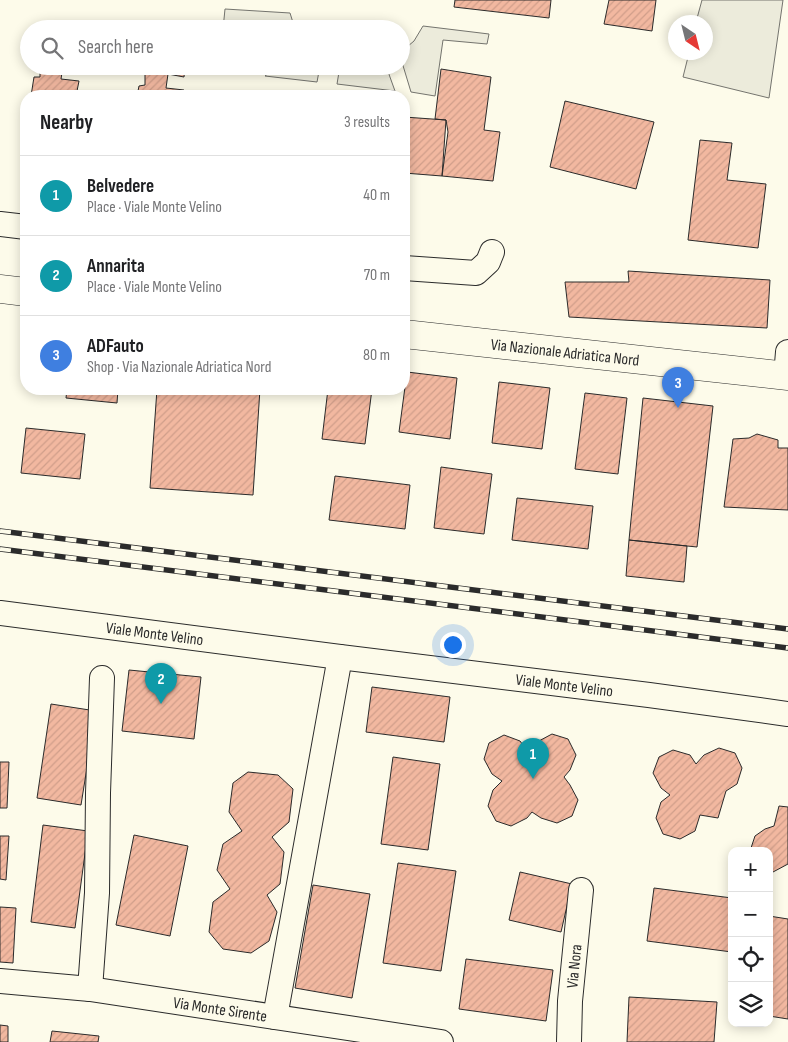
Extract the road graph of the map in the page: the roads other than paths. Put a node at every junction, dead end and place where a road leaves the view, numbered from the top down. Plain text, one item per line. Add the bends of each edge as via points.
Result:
1 (0, 224) edge
2 (20, 227) edge
3 (492, 252) dead end
4 (410, 268) edge
5 (0, 289) edge
6 (20, 291) edge
7 (410, 335) edge
8 (787, 368) edge
9 (0, 613) edge
10 (340, 657) junction
11 (102, 678) dead end
12 (788, 714) edge
13 (581, 890) dead end
14 (0, 981) edge
15 (90, 989) junction
16 (275, 1017) junction
17 (441, 1042) edge
18 (569, 1042) edge

1 - 2 street
3 - 4 street via 488,262 476,273
5 - 6 main road
7 - 8 main road, Via Nazionale Adriatica Nord
9 - 10 street, Viale Monte Velino
10 - 12 street, Viale Monte Velino
10 - 16 street
11 - 15 street via 97,893
13 - 18 street, Via Nora
14 - 15 street, Via Monte Sirente
15 - 16 street, Via Monte Sirente
16 - 17 street, Via Monte Sirente

